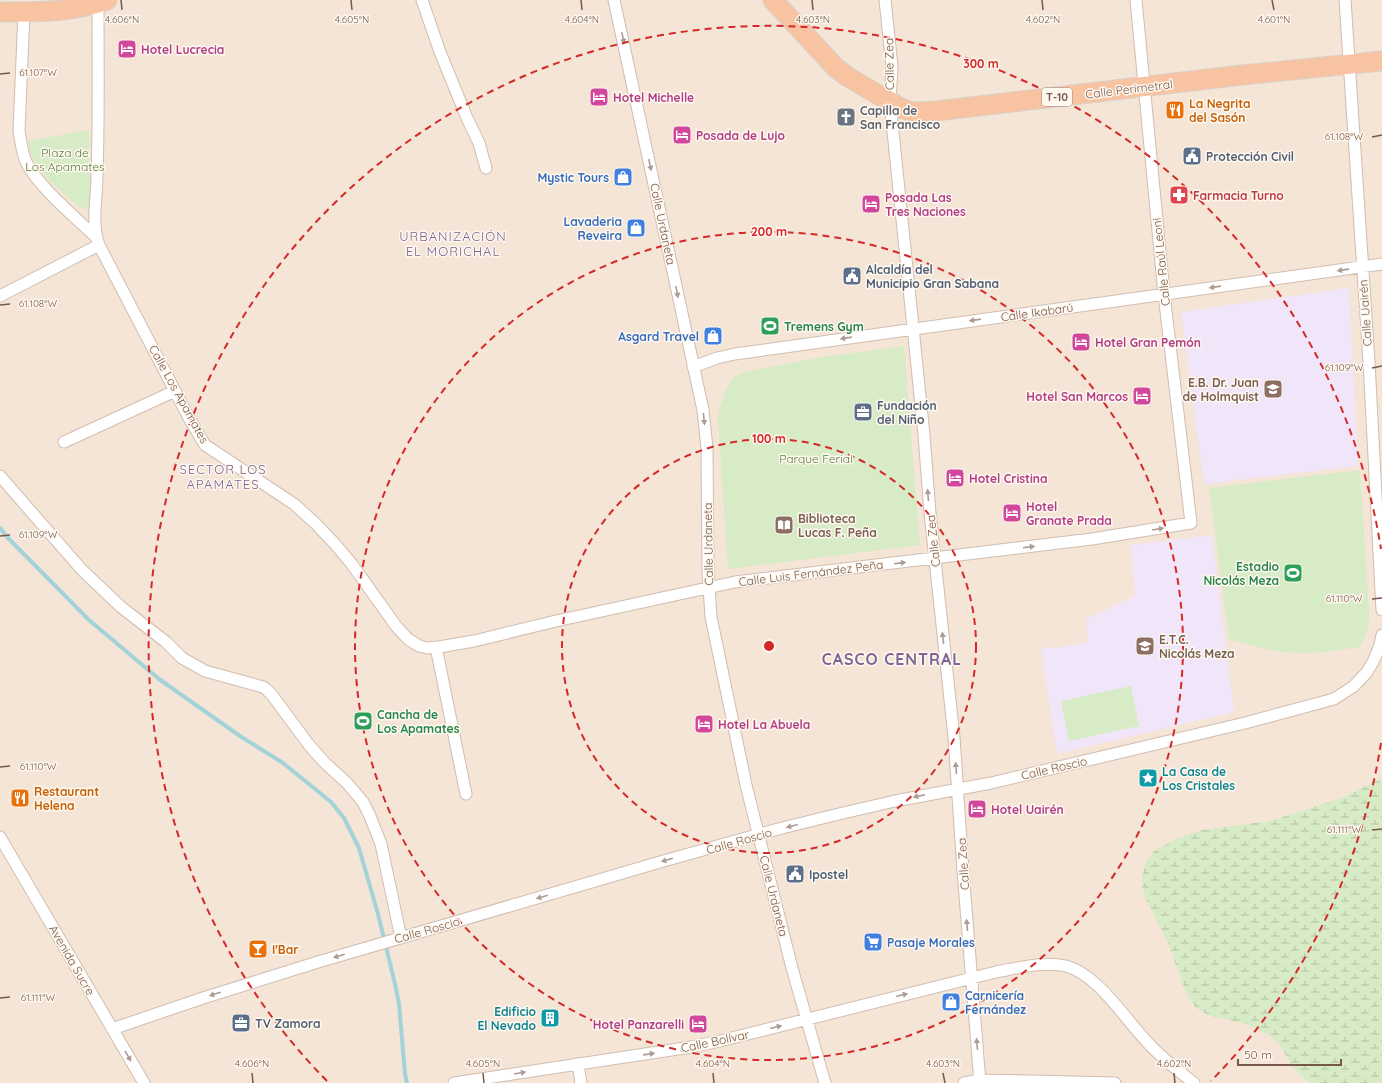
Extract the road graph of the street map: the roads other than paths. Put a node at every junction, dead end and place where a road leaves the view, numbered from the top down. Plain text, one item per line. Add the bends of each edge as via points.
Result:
1 (422, 0) edge
2 (614, 0) edge
3 (773, 0) edge
4 (885, 0) edge
5 (1136, 0) edge
6 (1345, 0) edge
7 (103, 2) edge
8 (0, 12) edge
9 (24, 12) junction
10 (1382, 61) edge
11 (1348, 64) junction
12 (1144, 87) junction
13 (890, 102) junction
14 (486, 168) dead end
15 (98, 241) junction
16 (1382, 264) edge
17 (1362, 267) junction
18 (1164, 294) junction
19 (0, 296) edge
20 (913, 329) junction
21 (693, 367) junction
22 (175, 391) junction
23 (64, 442) dead end
24 (0, 476) edge
25 (1191, 524) joint
26 (935, 559) junction
27 (709, 588) junction
28 (1382, 610) edge
29 (1382, 635) edge
30 (436, 647) junction
31 (957, 789) junction
32 (466, 794) dead end
33 (759, 835) junction
34 (0, 837) edge
35 (396, 939) junction
36 (972, 978) junction
37 (806, 1019) junction
38 (112, 1029) junction
39 (578, 1064) junction
40 (980, 1082) edge
41 (144, 1083) edge
42 (454, 1083) edge
43 (581, 1083) edge
44 (825, 1083) edge
45 (964, 1083) edge
46 (1114, 1083) edge
47 (1194, 1083) edge

1 - 14 street via 440,52 479,143
2 -> 21 street, Calle Urdaneta
3 - 13 highway, Calle Perimetral / T-10 via 836,68
4 - 13 street, Calle Zea via 892,66
5 - 12 street, Calle Raúl Leoni
6 - 11 street, Calle Uairén
7 - 9 highway via 72,10
7 - 15 street, Calle Los Apamates via 94,226
8 - 9 highway
9 - 15 street, Calle Los Apamates via 19,131 27,163 40,182
10 - 11 highway, Calle Perimetral / T-10
11 - 12 highway, Calle Perimetral / T-10
11 - 17 street, Calle Uairén
12 - 13 highway, Calle Perimetral / T-10 via 936,111 909,111
12 - 18 street, Calle Raúl Leoni
13 - 20 street, Calle Zea
15 - 19 street
15 - 22 street, Calle Los Apamates
16 - 17 street, Calle Ikabarú
17 -> 18 street, Calle Ikabarú
17 - 28 street, Calle Uairén
18 -> 20 street, Calle Ikabarú
18 - 25 street, Calle Raúl Leoni
20 -> 21 street, Calle Ikabarú via 735,354
26 -> 20 street, Calle Zea
21 -> 27 street, Calle Urdaneta via 703,410 707,448
22 - 23 street
22 - 30 street, Calle Los Apamates via 205,445 294,504 335,544 408,639 419,646
24 - 35 street via 82,570 121,607 166,642 182,658 205,671 263,687 272,695 325,763 363,802 381,844
26 -> 25 street, Calle Luis Fernández Peña
27 -> 26 street, Calle Luis Fernández Peña via 735,582
31 -> 26 street, Calle Zea
27 - 30 street, Calle Luis Fernández Peña via 474,641
27 - 33 street, Calle Urdaneta via 711,617 719,658
29 - 31 street, Calle Roscio via 1367,672 1354,686 1334,699 991,783
30 - 32 street
31 -> 33 street, Calle Roscio via 842,813
36 -> 31 street, Calle Zea
33 -> 35 street, Calle Roscio
33 - 37 street, Calle Urdaneta
34 - 38 street, Avenida Sucre
35 -> 38 street, Calle Roscio
37 -> 36 street, Calle Bolívar
40 -> 36 street, Calle Zea
36 - 47 street, Calle Bolívar via 1050,964 1073,968 1102,990 1151,1046
39 -> 37 street, Calle Bolívar via 698,1045
37 - 44 street, Calle Urdaneta
38 -> 41 street, Avenida Sucre
42 -> 39 street, Calle Bolívar
39 - 43 street
40 - 45 street
40 - 46 street

